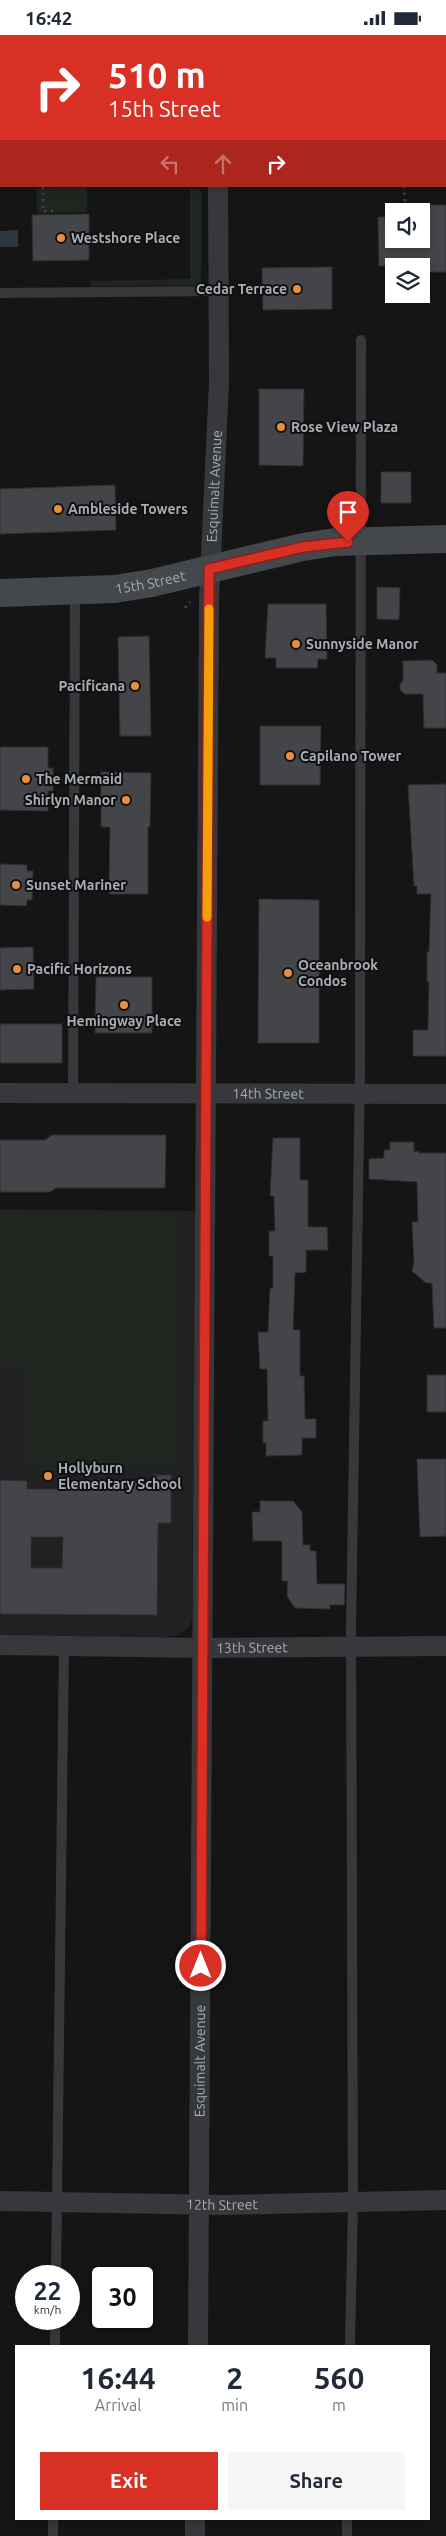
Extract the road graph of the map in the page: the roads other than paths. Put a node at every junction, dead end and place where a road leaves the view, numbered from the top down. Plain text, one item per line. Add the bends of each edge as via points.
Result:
1 (218, 187) edge
2 (218, 291) junction
3 (0, 293) edge
4 (361, 340) dead end
5 (446, 539) edge
6 (361, 541) junction
7 (209, 569) junction
8 (75, 592) junction
9 (0, 593) edge
10 (0, 1093) edge
11 (72, 1093) junction
12 (206, 1094) junction
13 (359, 1094) junction
14 (446, 1094) edge
15 (0, 1645) edge
16 (64, 1645) junction
17 (446, 1646) edge
18 (352, 1647) junction
19 (203, 1648) junction
20 (446, 2200) edge
21 (0, 2201) edge
22 (57, 2202) junction
23 (352, 2203) junction
24 (200, 2205) junction
25 (56, 2265) edge
26 (56, 2330) edge
27 (55, 2345) edge
28 (198, 2345) edge
29 (350, 2345) edge
30 (53, 2520) edge
31 (195, 2520) edge
32 (347, 2520) edge
33 (53, 2536) edge
34 (195, 2536) edge
35 (347, 2536) edge

1 - 2 street, Esquimalt Avenue
2 - 3 lane
2 - 7 street, Esquimalt Avenue via 218,391
4 - 6 lane
5 - 6 main road, 15th Street
6 - 7 main road, 15th Street via 303,547
6 - 13 lane
7 - 8 main road, 15th Street via 152,583
7 - 12 street, Esquimalt Avenue
8 - 9 main road, 15th Street
8 - 11 lane
10 - 11 street, 14th Street
11 - 12 street, 14th Street
12 - 13 street, 14th Street
12 - 19 street, Esquimalt Avenue
13 - 14 street, 14th Street
13 - 18 lane
15 - 16 street, 13th Street
16 - 19 street, 13th Street
16 - 22 lane
17 - 18 street, 13th Street
18 - 19 street, 13th Street
18 - 23 lane
19 - 24 street, Esquimalt Avenue
20 - 23 street, 12th Street
21 - 22 street, 12th Street
22 - 24 street, 12th Street
22 - 25 lane
23 - 24 street, 12th Street
23 - 29 lane
24 - 28 street, Esquimalt Avenue
26 - 27 lane
30 - 33 lane
31 - 34 street
32 - 35 lane

